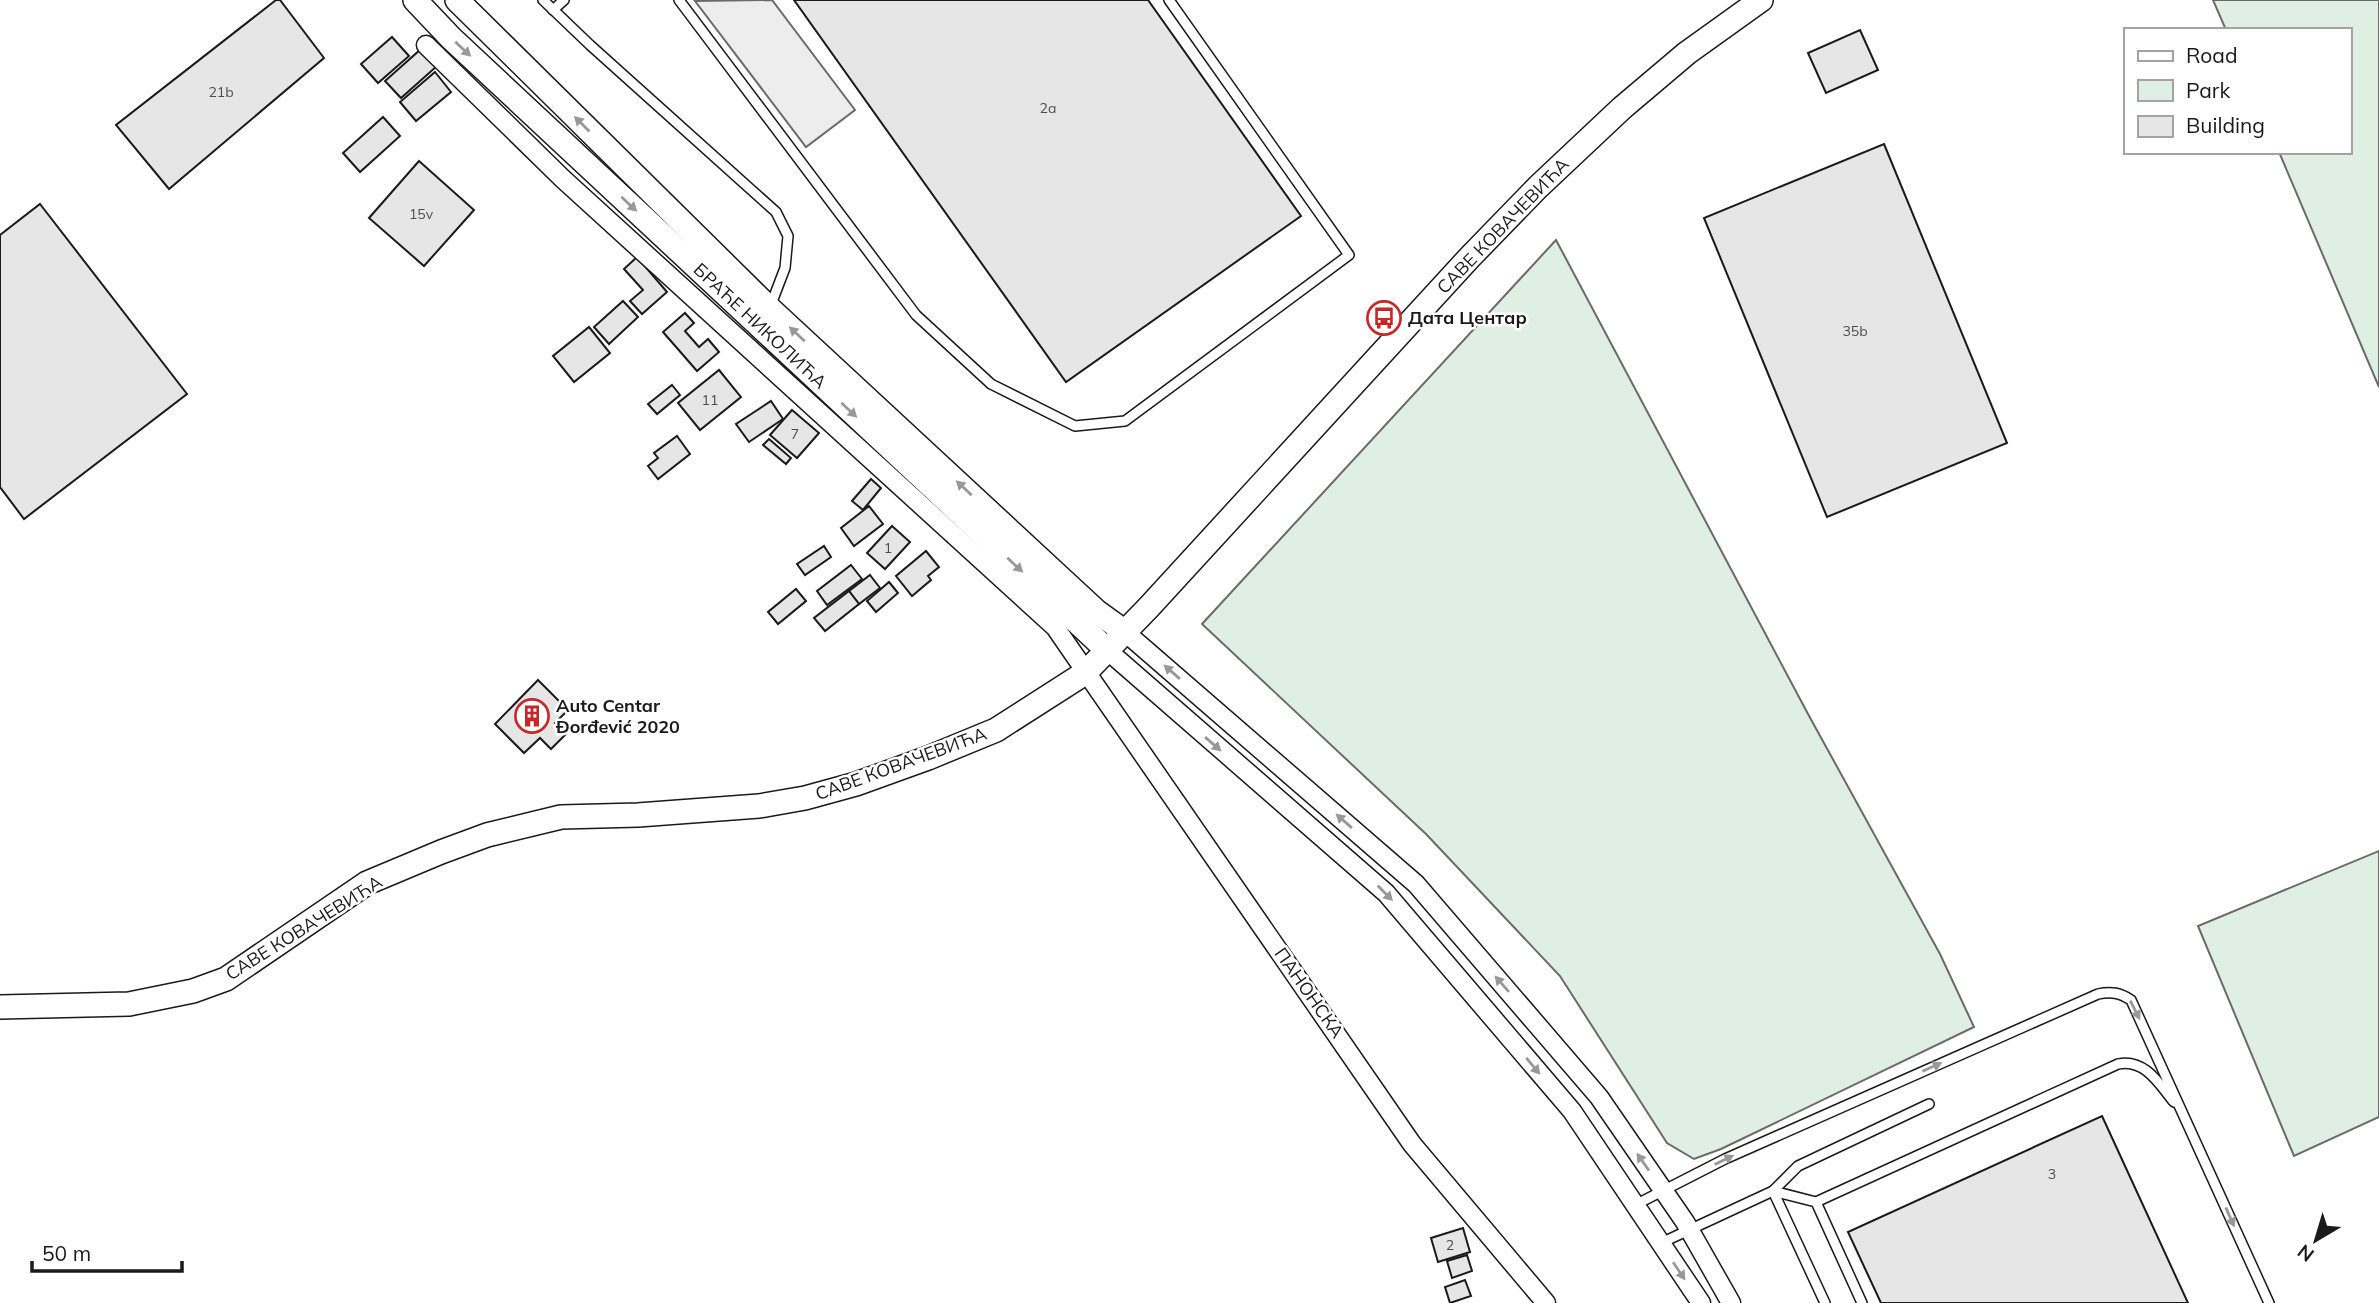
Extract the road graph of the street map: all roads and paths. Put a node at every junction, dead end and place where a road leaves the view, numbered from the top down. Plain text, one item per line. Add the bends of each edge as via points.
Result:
1 (415, 0) edge
2 (457, 0) edge
3 (543, 0) edge
4 (564, 0) edge
5 (679, 0) edge
6 (1169, 0) edge
7 (1761, 0) edge
8 (553, 10) junction
9 (426, 46) dead end
10 (770, 309) junction
11 (1125, 632) junction
12 (1107, 650) junction
13 (1085, 673) junction
14 (0, 1007) edge
15 (1929, 1104) dead end
16 (2184, 1115) junction
17 (1663, 1191) junction
18 (1773, 1191) junction
19 (1816, 1202) junction
20 (1635, 1205) junction
21 (1689, 1230) junction
22 (1661, 1243) junction
23 (1546, 1303) edge
24 (1701, 1303) edge
25 (1731, 1303) edge
26 (1825, 1303) edge
27 (1862, 1303) edge
28 (2269, 1303) edge

1 -> 12 street, БРАЋЕ НИКОЛИЋА
10 -> 2 street, БРАЋЕ НИКОЛИЋА
3 - 8 lane
4 - 8 lane
5 - 6 lane via 916,315 991,384 1075,426 1125,421 1349,255
7 - 11 street, САВЕ КОВАЧЕВИЋА via 1622,108 1538,187
8 - 10 lane via 776,212 788,236 785,268
9 - 13 street, ПАНОНСКА via 573,188 1055,628
11 -> 10 street, БРАЋЕ НИКОЛИЋА via 1096,611
11 - 12 street, САВЕ КОВАЧЕВИЋА
17 -> 11 street via 1599,1097 1416,884
12 - 13 street, САВЕ КОВАЧЕВИЋА
12 -> 20 street via 1386,893 1572,1111
13 - 14 street, САВЕ КОВАЧЕВИЋА via 996,730 856,784 805,798 759,806 561,817 486,835 367,883 226,979 192,991 129,1004
13 - 23 street, ПАНОНСКА via 1412,1144
15 - 18 lane via 1798,1166
17 -> 16 lane via 1737,1154 2109,992 2132,1000
16 - 19 lane via 2147,1070 2126,1062
16 -> 28 lane
17 - 20 lane
17 - 21 street
18 - 19 lane
18 - 21 lane
18 - 26 lane
19 - 27 lane
20 - 22 street
21 - 22 lane
21 - 25 street
22 -> 24 street

